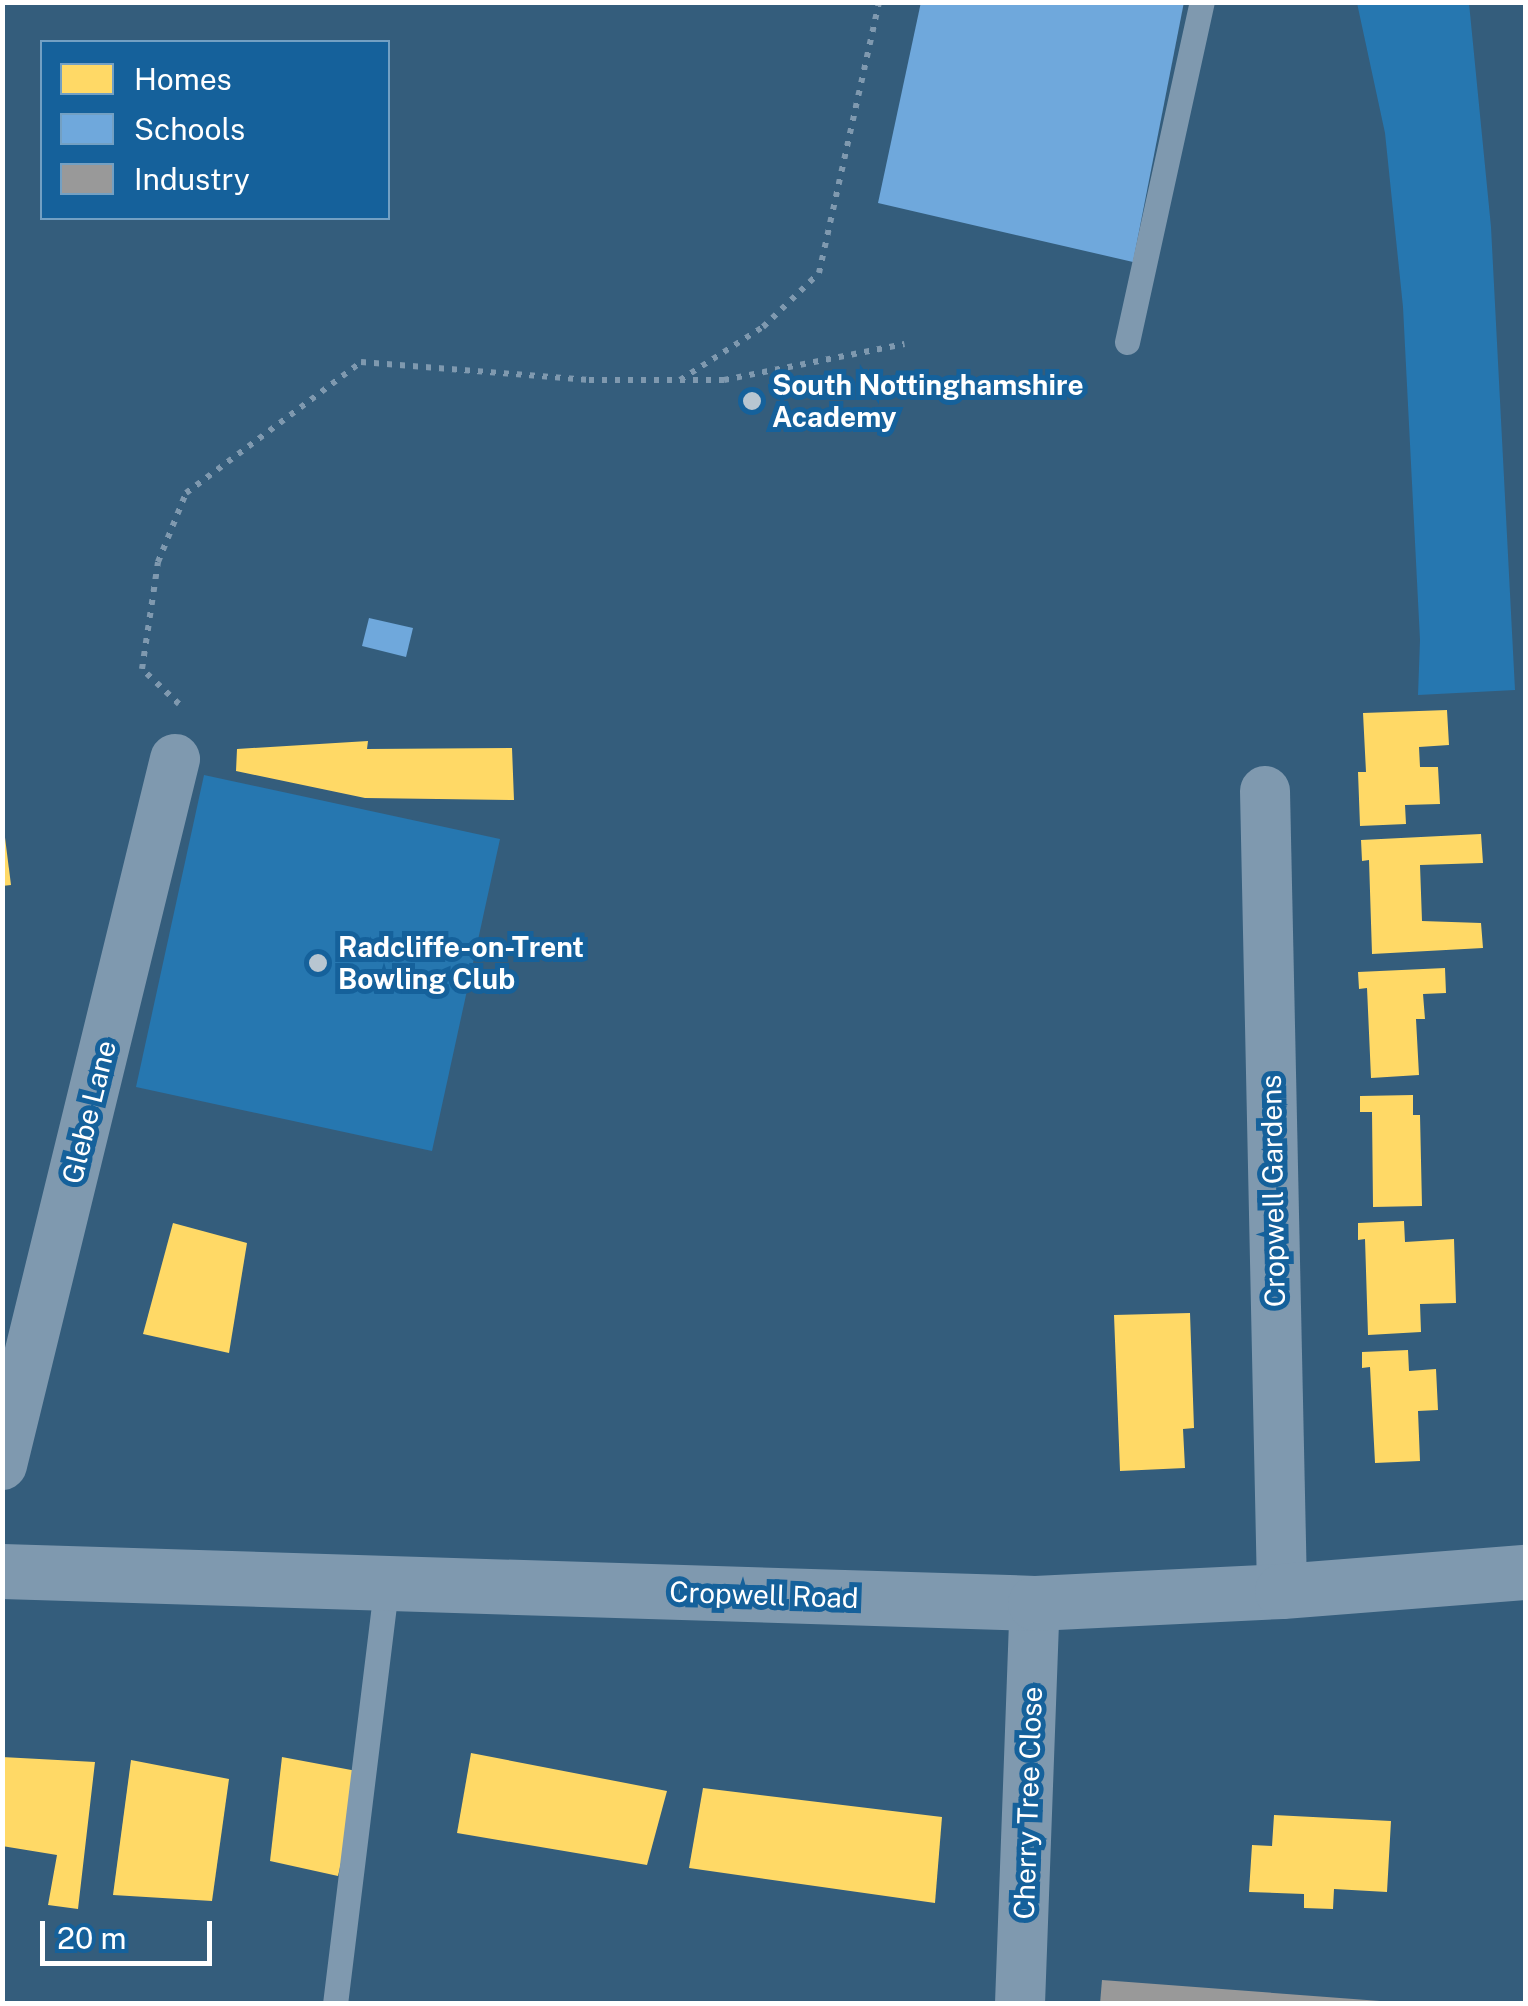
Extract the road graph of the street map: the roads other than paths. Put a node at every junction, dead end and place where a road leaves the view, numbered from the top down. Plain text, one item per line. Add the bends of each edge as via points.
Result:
1 (1202, 2) edge
2 (1127, 342) dead end
3 (175, 759) dead end
4 (1265, 791) dead end
5 (2, 1465) edge
6 (2, 1571) edge
7 (1526, 1572) edge
8 (387, 1583) junction
9 (1282, 1591) junction
10 (1035, 1603) junction
11 (335, 2004) edge
12 (1020, 2004) edge

1 - 2 lane
3 - 5 street, Glebe Lane
4 - 9 street, Cropwell Gardens
6 - 8 street, Cropwell Road
7 - 9 street, Cropwell Road
8 - 10 street, Cropwell Road
8 - 11 lane
9 - 10 street, Cropwell Road
10 - 12 street, Cherry Tree Close

